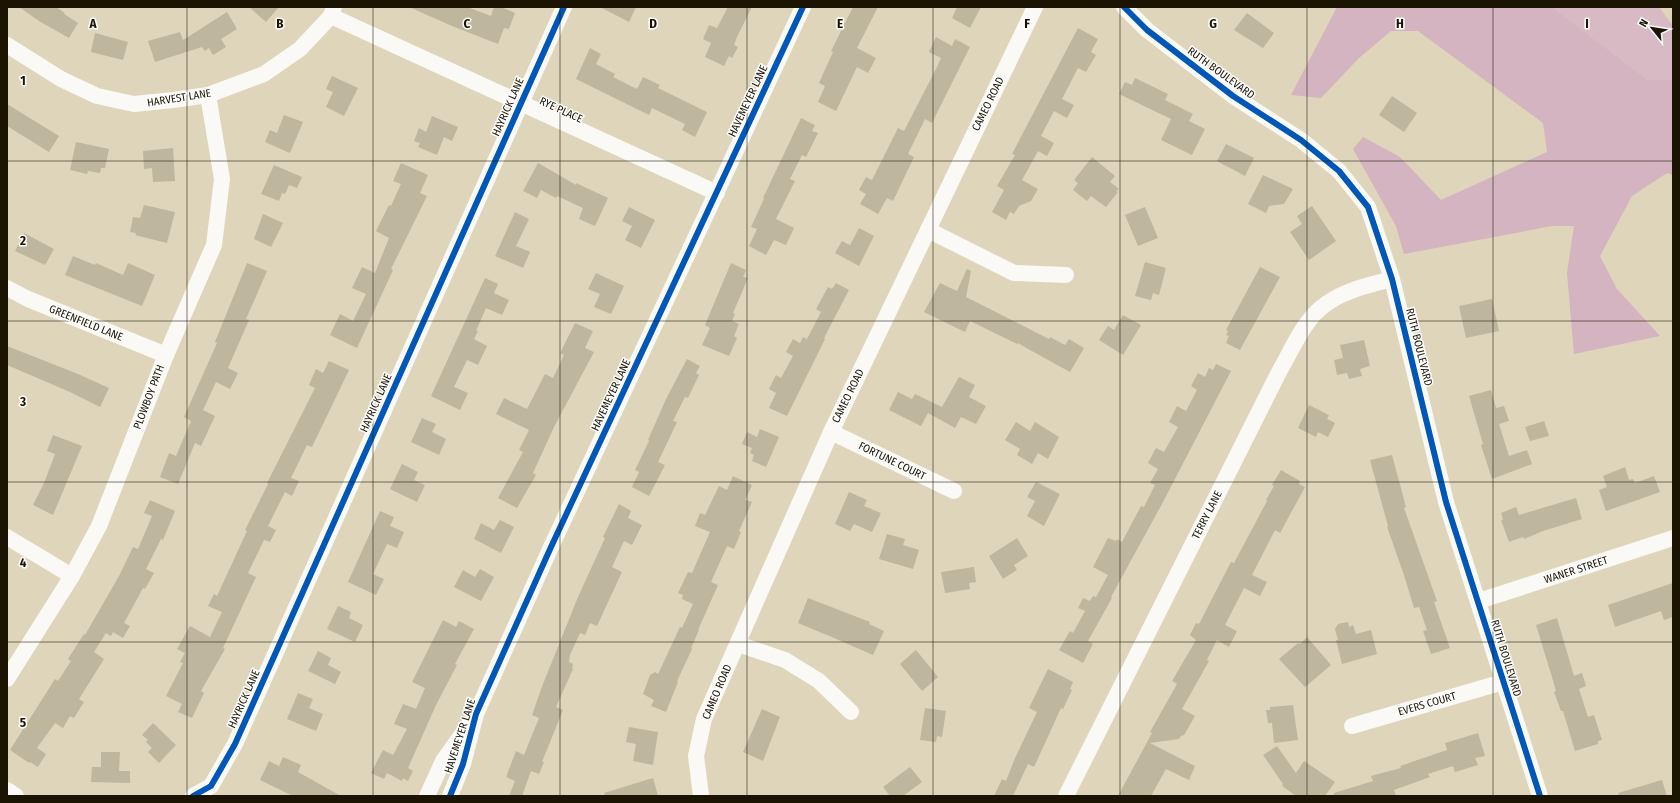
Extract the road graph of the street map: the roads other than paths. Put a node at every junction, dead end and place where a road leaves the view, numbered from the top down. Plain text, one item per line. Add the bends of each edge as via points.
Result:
1 (564, 7) edge
2 (803, 7) edge
3 (1035, 7) edge
4 (1124, 7) edge
5 (332, 11) edge
6 (7, 45) edge
7 (208, 95) junction
8 (521, 102) junction
9 (717, 193) junction
10 (928, 230) junction
11 (1066, 275) dead end
12 (1392, 279) junction
13 (7, 288) edge
14 (166, 355) junction
15 (831, 432) junction
16 (954, 491) dead end
17 (7, 536) edge
18 (1673, 538) edge
19 (72, 576) junction
20 (1479, 601) junction
21 (738, 644) junction
22 (7, 679) edge
23 (1503, 682) junction
24 (851, 712) dead end
25 (476, 714) junction
26 (1352, 726) dead end
27 (7, 790) edge
28 (216, 791) edge
29 (16, 796) edge
30 (193, 796) edge
31 (428, 796) edge
32 (450, 796) edge
33 (701, 796) edge
34 (1066, 796) edge
35 (1540, 796) edge

1 - 8 street, HAYRICK LANE
2 - 9 street, HAVEMEYER LANE
3 - 10 street, CAMEO ROAD
4 - 12 street, RUTH BOULEVARD via 1147,30 1233,96 1301,140 1339,171 1368,207
5 - 7 street, HARVEST LANE via 300,49 264,74
5 - 8 street, RYE PLACE
6 - 7 street, HARVEST LANE via 61,79 97,96 134,104
7 - 14 street, PLOWBOY PATH via 222,179 214,246
8 - 9 street, RYE PLACE
8 - 28 street, HAYRICK LANE
9 - 25 street, HAVEMEYER LANE via 551,547
10 - 11 street via 1014,273
10 - 15 street, CAMEO ROAD
12 - 20 street, RUTH BOULEVARD via 1446,502
12 - 34 street, TERRY LANE via 1350,291 1325,304 1307,323 1280,370
13 - 14 street, GREENFIELD LANE via 28,300
14 - 19 street, PLOWBOY PATH via 99,526
15 - 16 street, FORTUNE COURT
15 - 21 street, CAMEO ROAD
17 - 19 street
18 - 20 street, WANER STREET
19 - 22 street, PLOWBOY PATH
20 - 23 street, RUTH BOULEVARD
21 - 24 street via 785,660 819,681
21 - 33 street, CAMEO ROAD via 704,720 696,756
23 - 26 street, EVERS COURT
23 - 35 street, RUTH BOULEVARD
25 - 31 street, HAVEMEYER LANE via 443,761
25 - 32 street, HAVEMEYER LANE via 463,764
27 - 29 street
28 - 30 street, HAYRICK LANE

